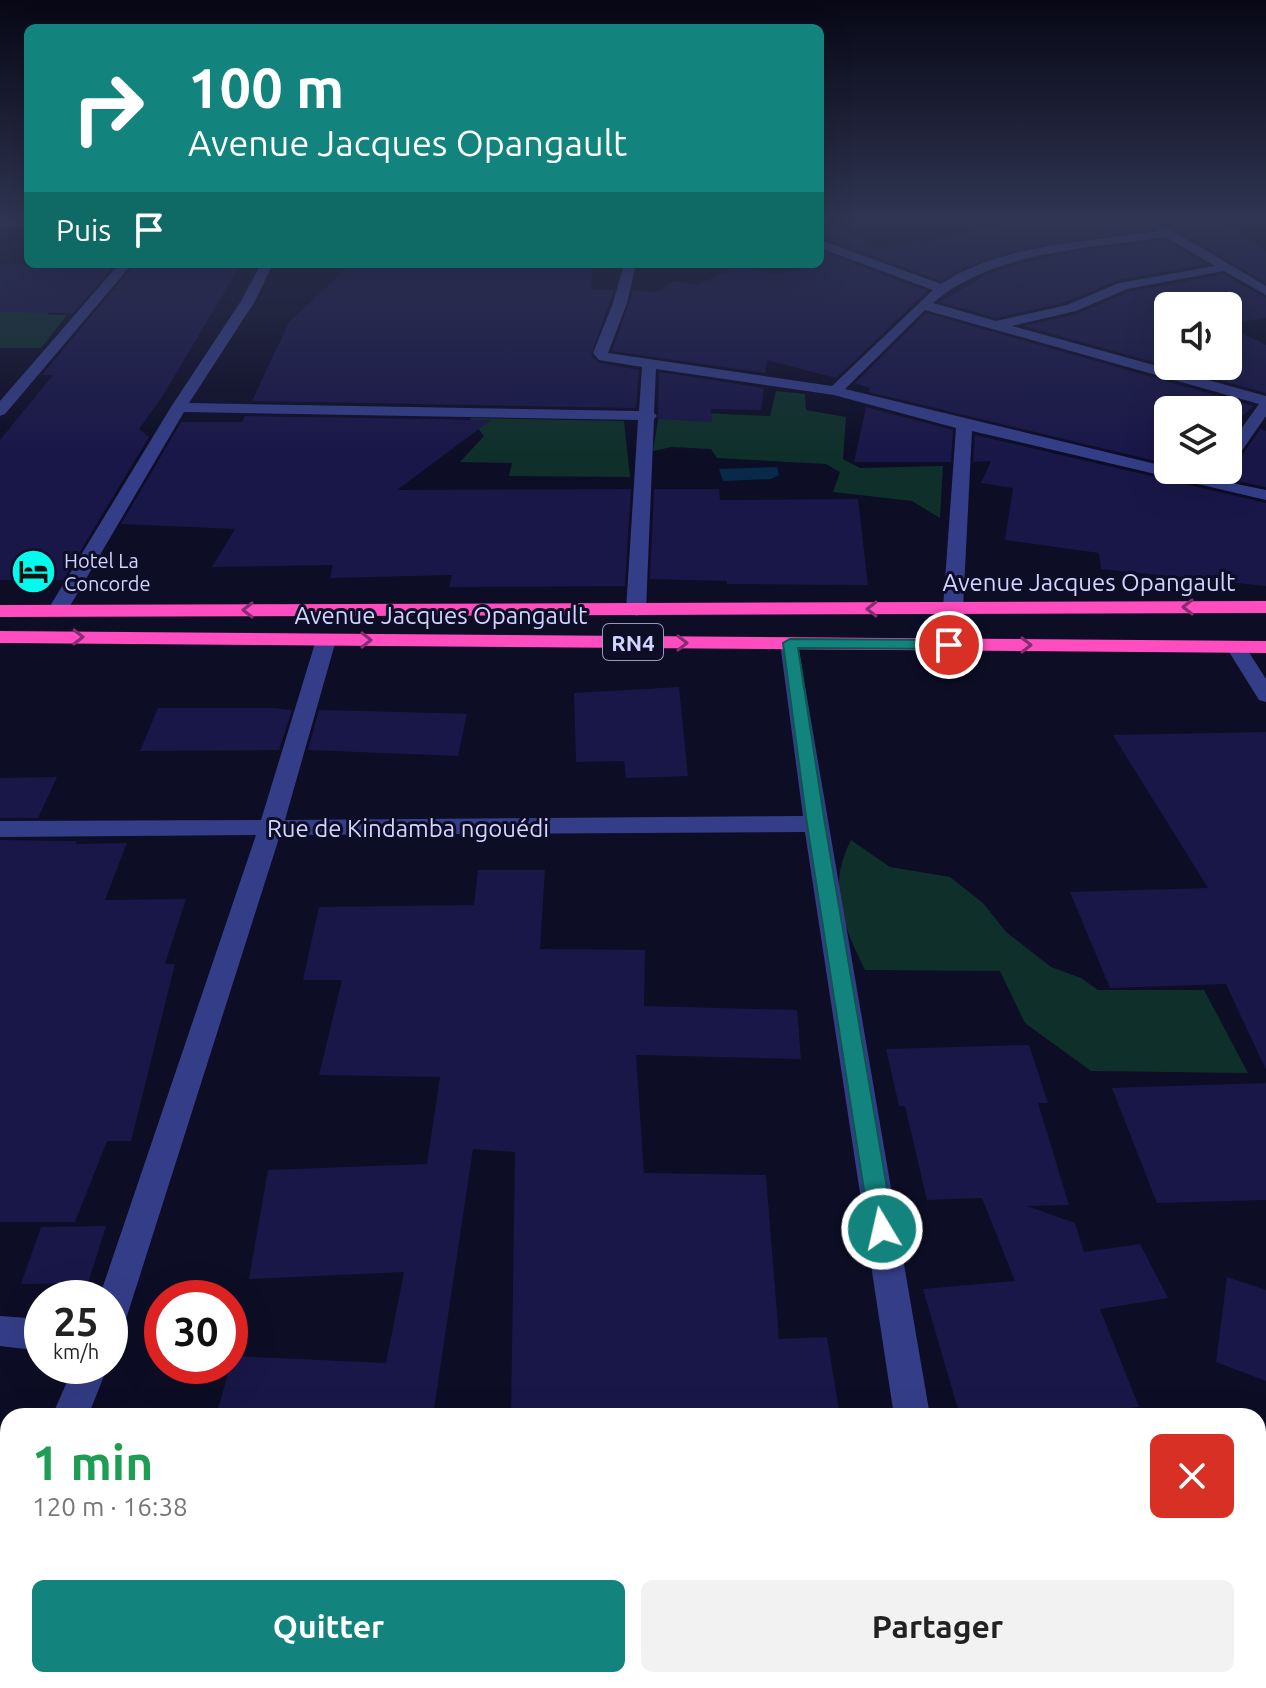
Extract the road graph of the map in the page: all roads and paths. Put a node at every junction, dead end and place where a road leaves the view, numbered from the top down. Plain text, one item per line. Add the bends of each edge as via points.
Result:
1 (98, 297) edge
2 (250, 297) edge
3 (622, 297) edge
4 (933, 297) edge
5 (1098, 297) edge
6 (924, 305) junction
7 (998, 325) junction
8 (649, 363) junction
9 (835, 391) junction
10 (1266, 403) edge
11 (179, 407) junction
12 (0, 411) edge
13 (649, 416) junction
14 (964, 425) junction
15 (1242, 438) edge
16 (1154, 463) edge
17 (1237, 484) edge
18 (1266, 495) edge
19 (1266, 607) edge
20 (953, 608) junction
21 (636, 610) junction
22 (0, 611) edge
23 (57, 611) junction
24 (0, 637) edge
25 (326, 640) junction
26 (790, 643) junction
27 (1236, 647) junction
28 (1266, 647) edge
29 (1266, 696) edge
30 (816, 824) junction
31 (0, 829) edge
32 (270, 829) junction
33 (122, 1280) edge
34 (0, 1331) edge
35 (24, 1333) edge
36 (83, 1384) edge
37 (73, 1408) edge
38 (911, 1408) edge

1 - 12 street
2 - 11 street
3 - 8 street via 600,353
4 - 6 street
5 - 7 street
6 - 7 street
6 - 9 street
7 - 10 street
8 - 9 street
8 - 13 street
9 - 14 street
10 - 15 street
11 - 13 street
11 - 23 street
13 - 21 street
14 - 16 street
14 - 20 street
17 - 18 street
19 -> 20 highway, Avenue Jacques Opangault / RN4
20 -> 21 highway, Avenue Jacques Opangault / RN4
21 -> 23 highway, Avenue Jacques Opangault / RN4
22 - 23 highway, Avenue Jacques Opangault / RN4
24 -> 25 highway, Avenue Jacques Opangault / RN4
25 -> 26 highway, Avenue Jacques Opangault / RN4
25 - 32 street
26 -> 27 highway, Avenue Jacques Opangault / RN4
26 - 30 street
27 - 28 highway, Avenue Jacques Opangault / RN4
27 - 29 street
30 - 32 street, Rue de Kindamba ngouédi
30 - 38 street
31 - 32 street, Rue de Kindamba ngouédi
32 - 33 street
34 - 35 street
36 - 37 street

